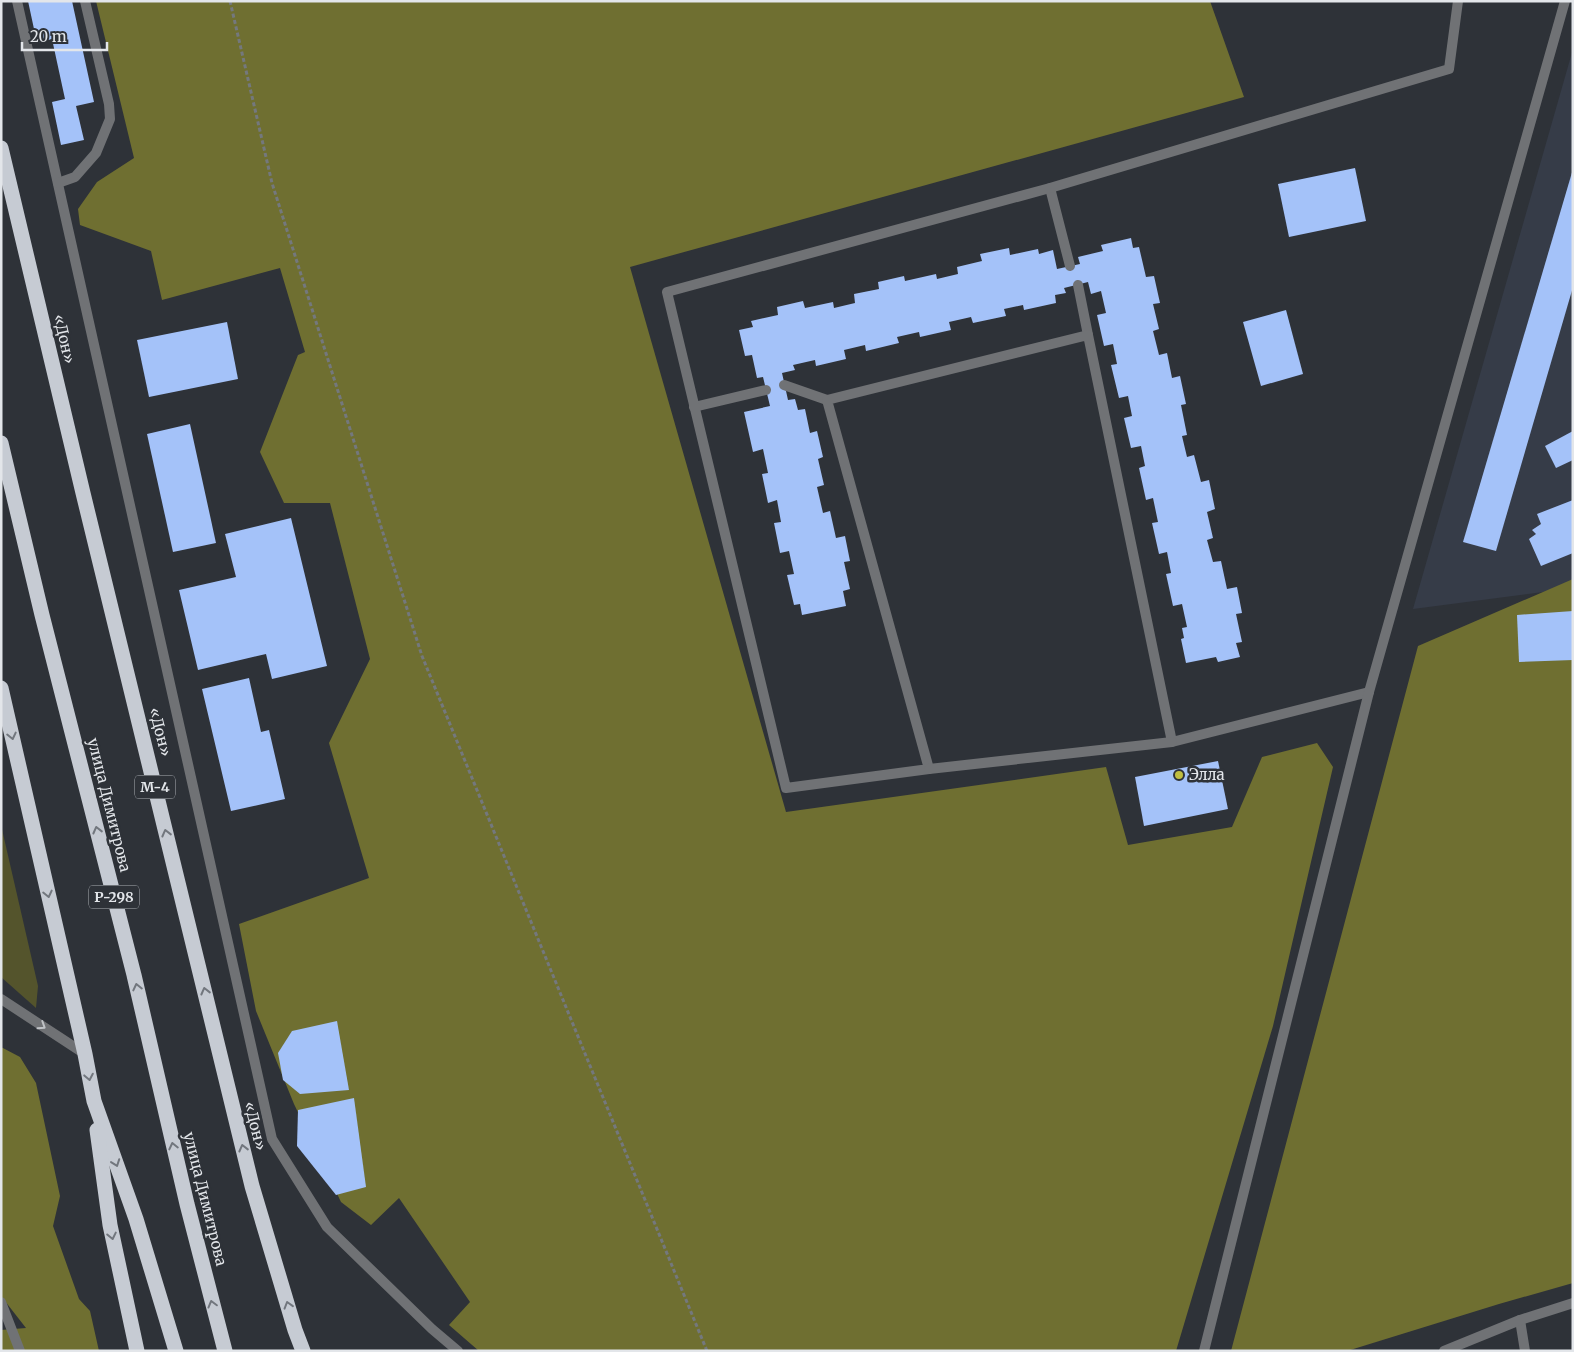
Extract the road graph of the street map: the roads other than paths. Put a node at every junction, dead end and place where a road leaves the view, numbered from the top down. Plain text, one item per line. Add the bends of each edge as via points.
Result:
1 (17, 1) edge
2 (85, 1) edge
3 (1458, 1) edge
4 (1565, 1) edge
5 (1, 148) edge
6 (58, 183) junction
7 (1050, 188) junction
8 (1070, 266) dead end
9 (1078, 285) dead end
10 (1088, 335) junction
11 (784, 385) dead end
12 (766, 390) dead end
13 (827, 400) junction
14 (694, 407) junction
15 (1, 443) edge
16 (1, 688) edge
17 (1369, 692) junction
18 (1172, 742) junction
19 (929, 769) junction
20 (1, 999) edge
21 (85, 1054) junction
22 (94, 1101) junction
23 (1, 1302) edge
24 (1573, 1303) edge
25 (1520, 1320) junction
26 (20, 1351) edge
27 (137, 1351) edge
28 (176, 1351) edge
29 (225, 1351) edge
30 (304, 1351) edge
31 (458, 1351) edge
32 (1204, 1351) edge
33 (1444, 1351) edge
34 (1525, 1351) edge

1 - 6 street
2 - 6 street via 110,119 96,154 75,176
3 - 7 street via 1449,69
4 - 17 street
30 -> 5 highway, «Дон» / М-4 via 252,1186
6 - 31 street via 272,1139 327,1227
7 - 8 street
7 - 14 street via 667,292
9 - 10 street
10 - 13 street
10 - 18 street
11 - 13 street
12 - 14 street
13 - 19 street
14 - 19 street via 786,788
29 -> 15 highway, улица Димитрова / Р-298
16 -> 21 highway
17 - 18 street
17 - 32 street
18 - 19 street
20 -> 21 street
21 -> 22 highway
22 -> 27 highway via 110,1225
22 -> 28 highway via 136,1219
23 - 26 street
24 - 25 street
25 - 33 street
25 - 34 street

